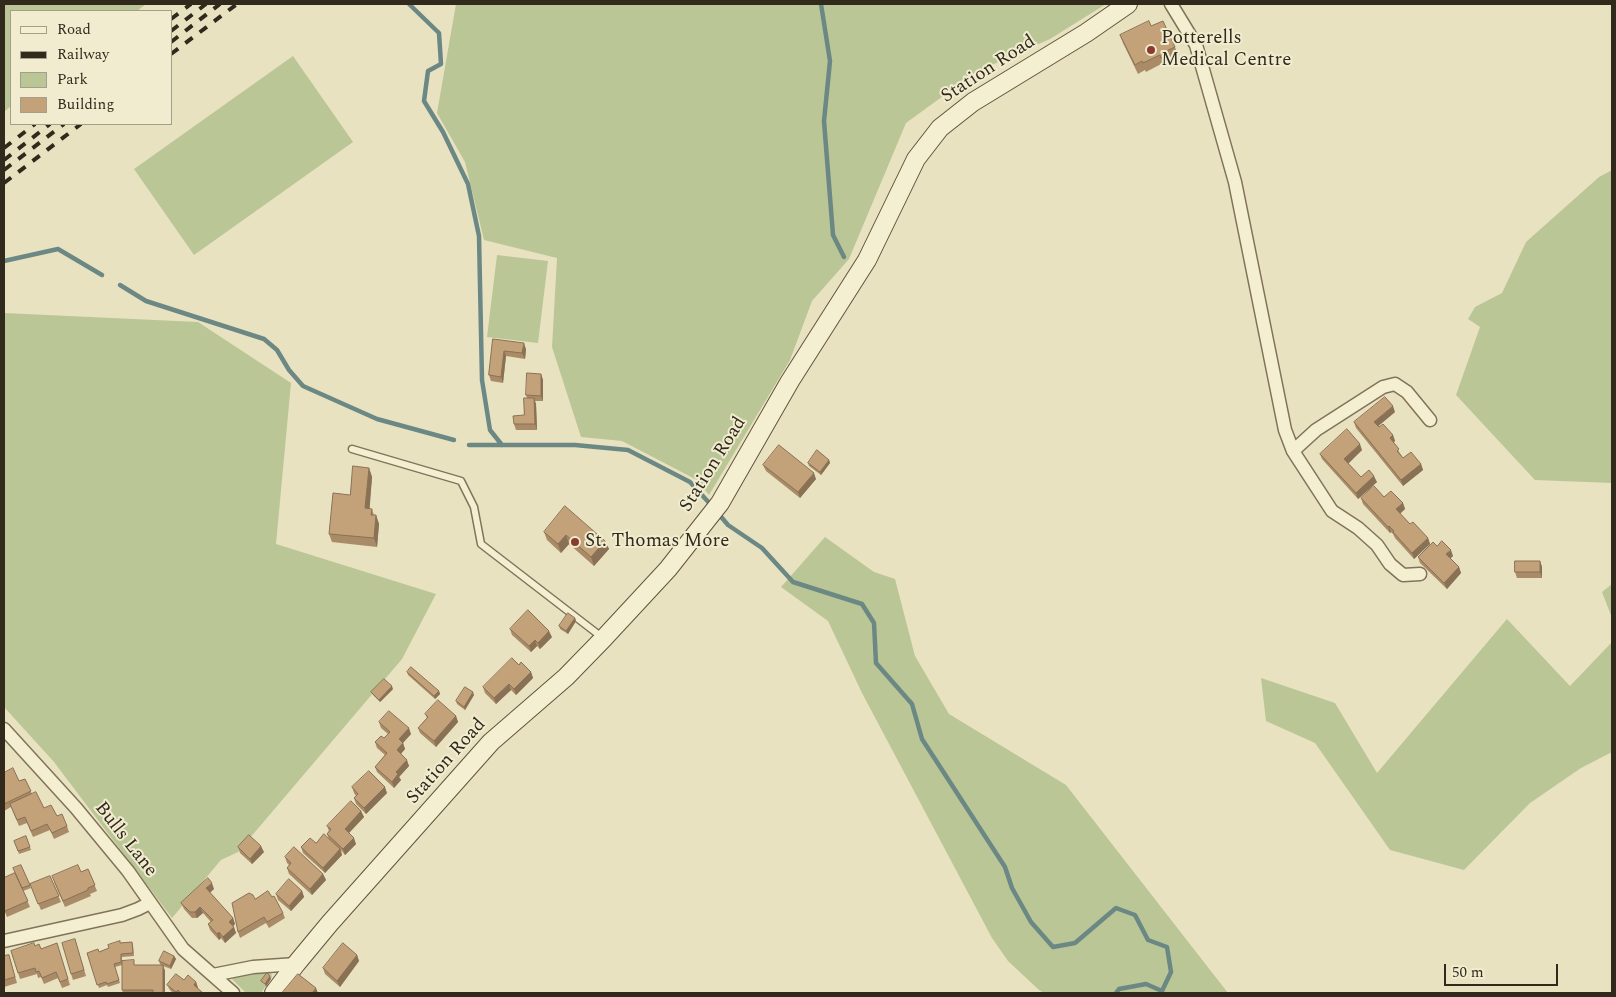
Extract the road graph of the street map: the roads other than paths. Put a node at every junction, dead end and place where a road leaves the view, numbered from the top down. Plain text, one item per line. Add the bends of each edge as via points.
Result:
1 (1128, 4) edge
2 (1171, 4) edge
3 (1430, 420) dead end
4 (352, 449) dead end
5 (1293, 451) junction
6 (1420, 574) dead end
7 (604, 638) junction
8 (4, 729) edge
9 (150, 903) junction
10 (4, 941) edge
11 (296, 964) junction
12 (213, 975) junction
13 (233, 993) edge
14 (274, 993) edge

1 - 7 street, Station Road via 973,102 940,128 916,159 867,260 790,381 716,508 668,569
2 - 5 street via 1196,45 1235,182 1285,430
3 - 5 street via 1407,392 1395,384 1383,387 1316,430
4 - 7 lane via 461,482 474,507 481,544
5 - 6 street via 1332,511 1364,534 1403,575
7 - 11 street, Station Road via 566,677 490,742
8 - 9 street, Bulls Lane via 76,808
9 - 10 street via 122,915
9 - 12 street, Bulls Lane via 183,949
11 - 12 street via 253,967
11 - 14 street, Station Road
12 - 13 street, Bulls Lane

